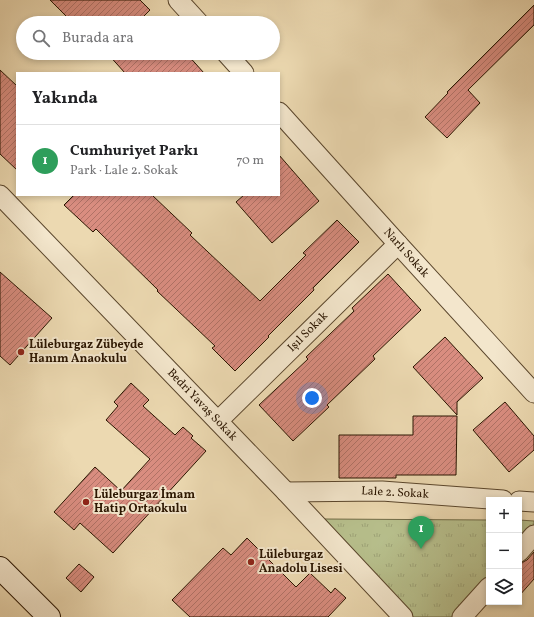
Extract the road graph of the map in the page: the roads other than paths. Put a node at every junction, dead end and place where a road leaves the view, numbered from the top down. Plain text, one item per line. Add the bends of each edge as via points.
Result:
1 (178, 0) edge
2 (193, 16) edge
3 (232, 60) edge
4 (243, 72) edge
5 (280, 113) edge
6 (1, 199) edge
7 (398, 244) junction
8 (534, 393) edge
9 (218, 421) junction
10 (286, 492) junction
11 (486, 499) edge
12 (522, 501) edge
13 (534, 502) edge
14 (534, 535) edge
15 (522, 549) edge
16 (0, 568) edge
17 (486, 590) edge
18 (49, 617) edge
19 (403, 617) edge
20 (462, 617) edge

1 - 2 street
3 - 4 street
5 - 7 street, Narlı Sokak
6 - 9 street, Bedri Yavaş Sokak
7 - 8 street, Narlı Sokak
7 - 9 street, Işıl Sokak
9 - 10 street, Bedri Yavaş Sokak
10 - 11 street, Lale 2. Sokak via 382,491
10 - 19 street, Bedri Yavaş Sokak
12 - 13 street
14 - 15 street
16 - 18 street
17 - 20 street

